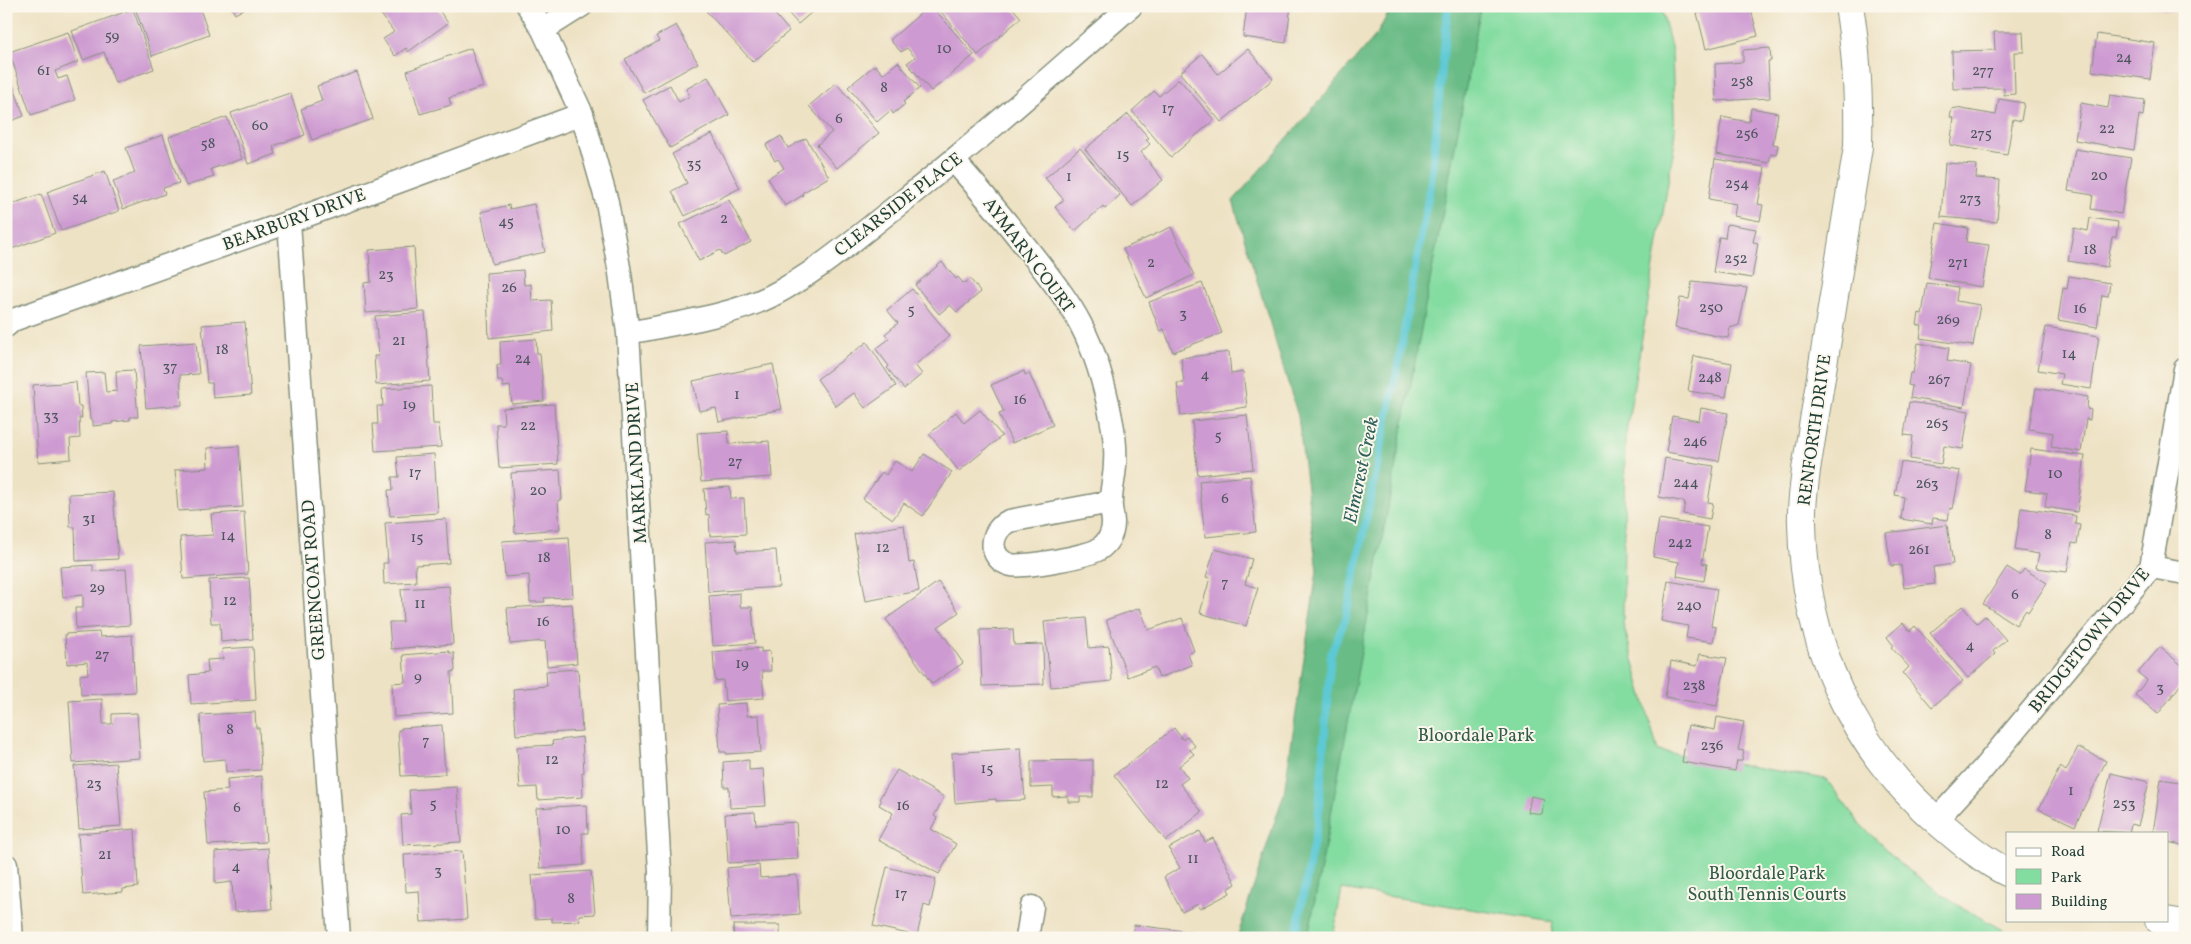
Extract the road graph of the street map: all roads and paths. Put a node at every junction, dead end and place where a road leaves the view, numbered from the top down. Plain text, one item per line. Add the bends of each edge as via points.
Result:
1 (528, 6) edge
2 (581, 6) edge
3 (1131, 6) edge
4 (1849, 6) edge
5 (543, 30) junction
6 (582, 114) junction
7 (954, 161) junction
8 (289, 222) junction
9 (6, 326) edge
10 (628, 334) junction
11 (2185, 369) edge
12 (1111, 502) junction
13 (2151, 568) junction
14 (2185, 573) edge
15 (1936, 820) junction
16 (6, 865) edge
17 (2006, 871) edge
18 (1032, 907) dead end
19 (2168, 921) edge
20 (2185, 924) edge
21 (12, 938) edge
22 (339, 938) edge
23 (659, 938) edge
24 (1027, 938) edge

1 - 5 street, MARKLAND DRIVE
2 - 5 street
3 - 7 street, CLEARSIDE PLACE
4 - 15 street, RENFORTH DRIVE via 1859,107 1858,147 1806,470 1802,522 1805,576 1815,628 1832,676 1854,722 1897,782
5 - 6 street, MARKLAND DRIVE
6 - 8 street, BEARBURY DRIVE
6 - 10 street, MARKLAND DRIVE via 607,202
7 - 10 street, CLEARSIDE PLACE via 818,268 769,297 721,313
7 - 12 street, AYMARN COURT via 1011,227 1070,305 1091,347 1111,419 1115,462
8 - 9 street, BEARBURY DRIVE via 13,320
8 - 22 street, GREENCOAT ROAD
10 - 23 street, MARKLAND DRIVE via 660,871
11 - 13 street, BRIDGETOWN DRIVE
12 - 12 street, AYMARN COURT via 1009,521 995,533 995,552 1003,562 1014,566 1093,553 1111,534
13 - 14 street
13 - 15 street, BRIDGETOWN DRIVE via 1982,770
15 - 17 street, RENFORTH DRIVE via 1975,853
16 - 21 street
18 - 24 street
19 - 20 street

